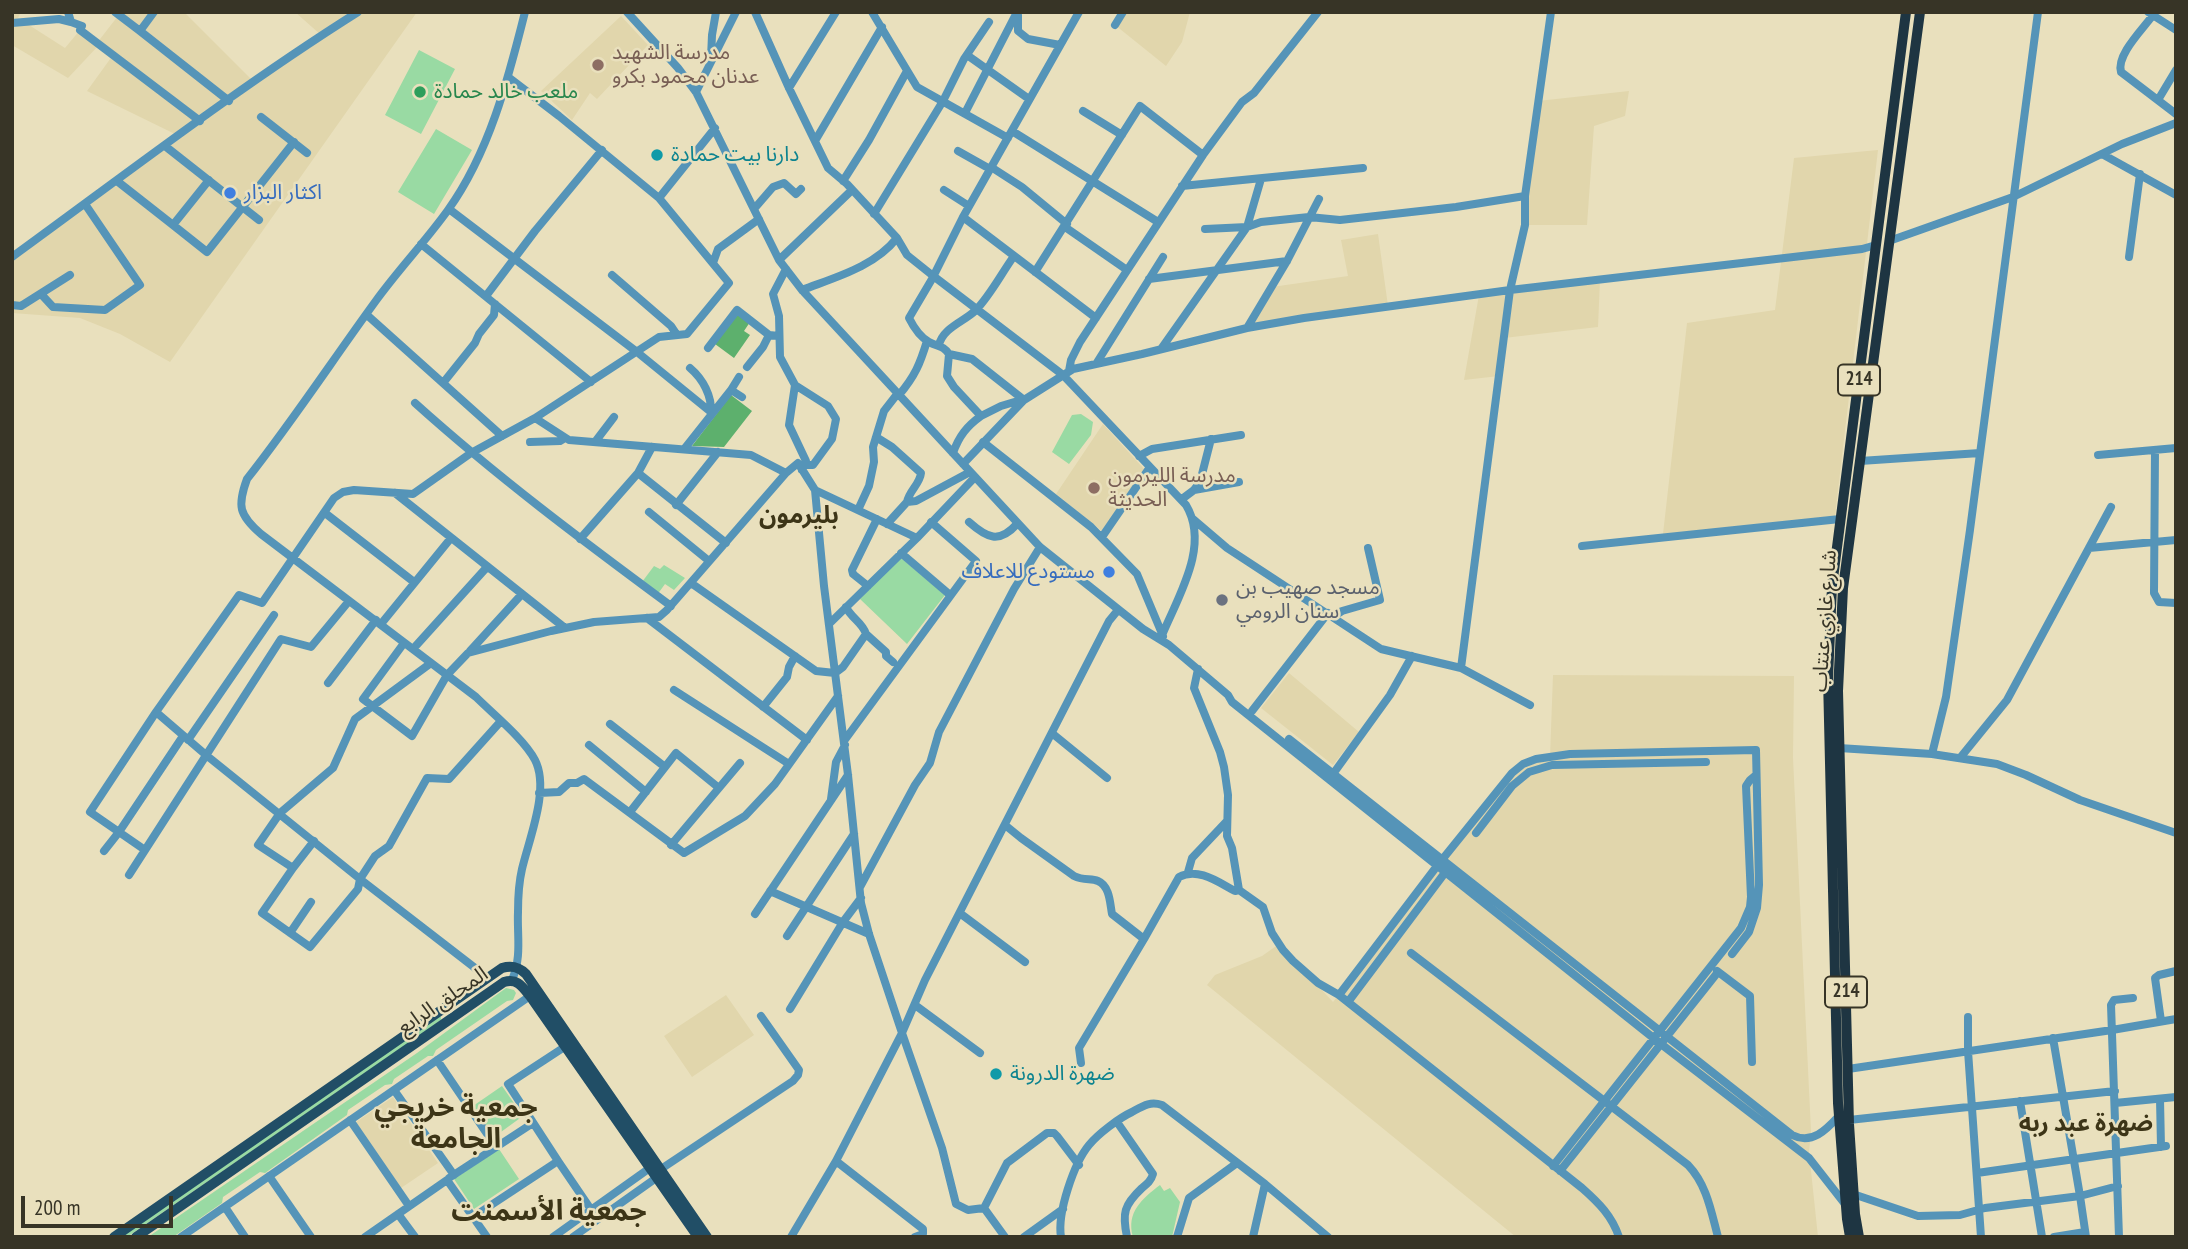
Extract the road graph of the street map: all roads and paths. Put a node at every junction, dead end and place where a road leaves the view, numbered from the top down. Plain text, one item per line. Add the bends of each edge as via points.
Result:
1 (39, 12) edge
2 (68, 12) edge
3 (115, 12) edge
4 (154, 12) edge
5 (340, 12) edge
6 (358, 12) edge
7 (525, 12) edge
8 (627, 12) edge
9 (716, 12) edge
10 (736, 12) edge
11 (755, 12) edge
12 (836, 12) edge
13 (872, 12) edge
14 (1018, 12) edge
15 (1079, 12) edge
16 (1123, 12) edge
17 (1318, 12) edge
18 (1551, 12) edge
19 (1906, 12) edge
20 (1920, 12) edge
21 (2038, 12) edge
22 (2151, 14) edge
23 (348, 19) junction
24 (32, 21) junction
25 (71, 22) junction
26 (989, 22) dead end
27 (12, 23) edge
28 (1115, 25) dead end
29 (882, 27) junction
30 (2176, 30) edge
31 (140, 31) junction
32 (1060, 45) junction
33 (967, 55) junction
34 (711, 61) junction
35 (988, 69) junction
36 (2176, 70) edge
37 (907, 71) junction
38 (508, 77) junction
39 (789, 88) junction
40 (695, 92) junction
41 (229, 100) junction
42 (1029, 100) junction
43 (2158, 100) junction
44 (943, 101) junction
45 (1083, 111) dead end
46 (965, 113) junction
47 (2176, 114) edge
48 (261, 117) dead end
49 (200, 121) junction
50 (2176, 123) edge
51 (715, 128) junction
52 (1010, 135) junction
53 (1122, 135) junction
54 (815, 141) junction
55 (294, 142) junction
56 (165, 146) junction
57 (602, 150) junction
58 (958, 151) dead end
59 (307, 153) dead end
60 (2102, 154) junction
61 (1203, 155) junction
62 (991, 168) junction
63 (1363, 168) dead end
64 (2140, 174) junction
65 (1261, 179) junction
66 (209, 180) junction
67 (117, 181) junction
68 (843, 181) junction
69 (1093, 181) junction
70 (1182, 186) junction
71 (801, 188) dead end
72 (852, 190) junction
73 (944, 190) dead end
74 (2176, 195) edge
75 (1525, 196) junction
76 (2013, 197) junction
77 (659, 198) junction
78 (1319, 199) dead end
79 (85, 204) junction
80 (969, 206) junction
81 (243, 207) junction
82 (449, 209) junction
83 (754, 209) junction
84 (874, 214) junction
85 (963, 217) junction
86 (1309, 217) junction
87 (758, 219) junction
88 (259, 220) dead end
89 (1158, 222) junction
90 (173, 225) junction
91 (1066, 225) junction
92 (1247, 227) junction
93 (1205, 229) dead end
94 (897, 238) junction
95 (1889, 241) junction
96 (421, 244) junction
97 (1876, 245) junction
98 (1014, 256) junction
99 (12, 257) edge
100 (1163, 257) dead end
101 (2129, 257) dead end
102 (515, 259) junction
103 (779, 260) junction
104 (1287, 261) junction
105 (713, 263) junction
106 (786, 269) junction
107 (1217, 269) junction
108 (1127, 270) junction
109 (1035, 272) junction
110 (70, 275) dead end
111 (612, 275) dead end
112 (932, 275) junction
113 (1149, 279) junction
114 (802, 290) junction
115 (1510, 290) junction
116 (41, 294) junction
117 (486, 296) junction
118 (495, 304) junction
119 (12, 305) edge
120 (977, 309) junction
121 (367, 315) junction
122 (1096, 318) junction
123 (1247, 328) junction
124 (677, 335) junction
125 (769, 335) junction
126 (779, 336) junction
127 (927, 341) junction
128 (939, 345) junction
129 (708, 348) dead end
130 (1161, 349) junction
131 (637, 352) junction
132 (949, 354) junction
133 (1096, 364) junction
134 (747, 367) dead end
135 (690, 368) dead end
136 (1066, 373) junction
137 (739, 377) dead end
138 (591, 382) junction
139 (443, 383) junction
140 (795, 385) junction
141 (730, 390) junction
142 (899, 394) junction
143 (742, 397) dead end
144 (1024, 400) junction
145 (415, 403) dead end
146 (711, 413) junction
147 (981, 416) junction
148 (614, 417) dead end
149 (535, 418) junction
150 (1241, 435) dead end
151 (502, 436) junction
152 (876, 437) junction
153 (565, 438) junction
154 (1211, 439) junction
155 (530, 442) dead end
156 (595, 442) junction
157 (983, 442) junction
158 (652, 447) junction
159 (685, 448) junction
160 (2176, 448) edge
161 (2155, 450) junction
162 (718, 452) junction
163 (471, 453) junction
164 (953, 453) junction
165 (1980, 453) junction
166 (2098, 455) dead end
167 (1139, 456) junction
168 (1860, 461) junction
169 (963, 464) junction
170 (1150, 467) junction
171 (803, 468) junction
172 (638, 473) junction
173 (786, 473) junction
174 (973, 475) junction
175 (1239, 482) dead end
176 (815, 490) junction
177 (1194, 490) junction
178 (393, 492) junction
179 (1182, 499) junction
180 (906, 502) junction
181 (677, 505) junction
182 (2111, 507) dead end
183 (858, 510) junction
184 (649, 512) dead end
185 (325, 513) junction
186 (1192, 518) junction
187 (877, 519) junction
188 (1840, 519) junction
189 (931, 522) junction
190 (969, 522) dead end
191 (887, 524) junction
192 (1017, 524) junction
193 (1102, 537) junction
194 (451, 538) junction
195 (917, 538) junction
196 (580, 540) junction
197 (2176, 540) edge
198 (2154, 542) junction
199 (726, 543) junction
200 (1581, 546) dead end
201 (1040, 547) junction
202 (1368, 548) dead end
203 (2089, 548) junction
204 (901, 553) junction
205 (294, 557) junction
206 (709, 562) junction
207 (487, 566) junction
208 (414, 582) junction
209 (691, 583) junction
210 (868, 586) junction
211 (522, 594) junction
212 (949, 594) junction
213 (349, 601) junction
214 (2176, 603) edge
215 (671, 606) junction
216 (846, 607) junction
217 (1118, 610) junction
218 (274, 615) dead end
219 (1331, 615) junction
220 (647, 618) junction
221 (379, 622) junction
222 (829, 624) junction
223 (565, 628) junction
224 (866, 634) junction
225 (1163, 638) junction
226 (404, 643) junction
227 (413, 649) junction
228 (468, 653) junction
229 (795, 656) junction
230 (1412, 656) junction
231 (893, 662) dead end
232 (431, 663) junction
233 (1461, 668) junction
234 (1198, 669) junction
235 (835, 673) junction
236 (447, 675) junction
237 (328, 683) dead end
238 (674, 690) dead end
239 (1228, 695) junction
240 (838, 696) junction
241 (1530, 705) dead end
242 (371, 706) junction
243 (763, 706) junction
244 (1252, 711) junction
245 (156, 712) junction
246 (501, 721) junction
247 (610, 724) dead end
248 (1053, 734) junction
249 (186, 738) junction
250 (807, 740) junction
251 (844, 743) junction
252 (589, 745) dead end
253 (1839, 748) junction
254 (1932, 754) junction
255 (206, 755) junction
256 (1960, 758) junction
257 (1706, 762) dead end
258 (740, 763) dead end
259 (789, 764) junction
260 (665, 767) junction
261 (1323, 770) junction
262 (1333, 774) junction
263 (848, 775) junction
264 (1756, 775) junction
265 (1107, 778) dead end
266 (719, 788) junction
267 (646, 792) junction
268 (539, 793) junction
269 (1499, 796) junction
270 (831, 800) junction
271 (630, 812) junction
272 (280, 813) junction
273 (1227, 821) junction
274 (1005, 825) junction
275 (119, 832) junction
276 (1476, 833) dead end
277 (2176, 833) edge
278 (854, 834) junction
279 (314, 841) junction
280 (671, 845) junction
281 (145, 850) junction
282 (104, 851) dead end
283 (1444, 866) junction
284 (293, 868) junction
285 (1188, 872) junction
286 (129, 875) dead end
287 (360, 879) junction
288 (860, 887) junction
289 (1239, 890) junction
290 (770, 891) junction
291 (861, 898) junction
292 (311, 902) dead end
293 (806, 907) junction
294 (755, 914) dead end
295 (961, 914) junction
296 (843, 922) junction
297 (1388, 931) junction
298 (1839, 931) junction
299 (290, 933) junction
300 (869, 934) junction
301 (788, 936) dead end
302 (1397, 938) junction
303 (1144, 939) junction
304 (1411, 953) dead end
305 (1732, 954) dead end
306 (1026, 962) dead end
307 (517, 967) junction
308 (1715, 970) junction
309 (2176, 971) edge
310 (488, 978) junction
311 (512, 980) junction
312 (1339, 995) junction
313 (530, 996) junction
314 (2133, 998) dead end
315 (1348, 1002) junction
316 (915, 1005) junction
317 (790, 1009) dead end
318 (442, 1010) junction
319 (761, 1016) dead end
320 (1968, 1017) dead end
321 (2176, 1019) edge
322 (449, 1020) junction
323 (2161, 1021) junction
324 (2112, 1030) junction
325 (902, 1033) junction
326 (1660, 1038) junction
327 (2053, 1038) junction
328 (566, 1046) junction
329 (1968, 1051) junction
330 (980, 1053) dead end
331 (437, 1060) junction
332 (1752, 1062) dead end
333 (1082, 1063) dead end
334 (1848, 1069) junction
335 (394, 1090) junction
336 (2115, 1091) junction
337 (2063, 1097) junction
338 (2176, 1097) edge
339 (2160, 1100) junction
340 (2020, 1101) junction
341 (2115, 1103) junction
342 (1607, 1105) junction
343 (1972, 1106) junction
344 (1760, 1115) junction
345 (1844, 1118) junction
346 (350, 1120) junction
347 (1116, 1122) junction
348 (533, 1123) junction
349 (1808, 1140) junction
350 (496, 1147) junction
351 (2116, 1152) junction
352 (1803, 1153) junction
353 (2074, 1159) junction
354 (558, 1161) junction
355 (836, 1161) junction
356 (1237, 1163) junction
357 (1079, 1165) junction
358 (2030, 1165) junction
359 (1557, 1169) junction
360 (657, 1170) junction
361 (1977, 1173) junction
362 (269, 1176) junction
363 (450, 1178) junction
364 (1265, 1184) junction
365 (2118, 1186) junction
366 (1853, 1194) junction
367 (2080, 1195) junction
368 (2036, 1200) junction
369 (1845, 1203) junction
370 (409, 1206) junction
371 (225, 1207) junction
372 (984, 1208) junction
373 (1063, 1209) junction
374 (1978, 1210) junction
375 (592, 1211) junction
376 (398, 1214) junction
377 (473, 1217) junction
378 (2085, 1234) edge
379 (114, 1237) edge
380 (136, 1237) edge
381 (181, 1237) edge
382 (245, 1237) edge
383 (312, 1237) edge
384 (365, 1237) edge
385 (415, 1237) edge
386 (487, 1237) edge
387 (553, 1237) edge
388 (573, 1237) edge
389 (698, 1237) edge
390 (707, 1237) edge
391 (791, 1237) edge
392 (915, 1237) edge
393 (1005, 1237) edge
394 (1024, 1237) edge
395 (1061, 1237) edge
396 (1127, 1237) edge
397 (1177, 1237) edge
398 (1253, 1237) edge
399 (1328, 1237) edge
400 (1619, 1237) edge
401 (1718, 1237) edge
402 (1850, 1237) edge
403 (1860, 1237) edge
404 (1981, 1237) edge
405 (2042, 1237) edge
406 (2054, 1237) edge
407 (2119, 1237) edge

1 - 24 street
2 - 25 street
3 - 31 street
4 - 31 street
5 - 23 street
6 - 23 street
7 - 38 street
8 - 40 street
9 - 34 street
10 - 34 street
11 - 39 street
12 - 39 street
13 - 29 street
14 - 32 street via 1018,31 1028,39
14 - 35 street
15 - 32 street
16 - 28 street
17 - 61 street
18 - 75 street
19 - 97 highway, 214
20 - 95 highway, شارع غازي عنتاب / 214
21 - 76 street
22 - 30 street
22 - 43 street via 2119,65 2121,72
23 - 41 street
24 - 25 street
24 - 27 street
25 - 49 street via 82,26 80,30
26 - 33 street
29 - 37 street
29 - 54 street
31 - 41 street
32 - 42 street
33 - 35 street
33 - 44 street
34 - 40 street
35 - 42 street
35 - 46 street
36 - 43 street
37 - 44 street via 917,86
37 - 68 street
38 - 57 street
38 - 82 street via 472,169
39 - 54 street
40 - 51 street
41 - 49 street
42 - 52 street
43 - 47 street
44 - 46 street
44 - 84 street
45 - 53 street
46 - 52 street
48 - 55 street
49 - 56 street
50 - 60 street
51 - 77 street
51 - 83 street
52 - 62 street
52 - 69 street
53 - 61 street via 1140,106
53 - 69 street
54 - 68 street via 828,168
55 - 59 street
55 - 81 street
56 - 66 street
56 - 67 street
57 - 77 street
57 - 102 street
58 - 62 street
60 - 64 street
60 - 76 street
61 - 70 street
62 - 80 street
62 - 91 street via 1022,187
63 - 65 street
64 - 74 street
64 - 101 street
65 - 70 street
65 - 92 street
66 - 81 street
66 - 90 street
67 - 79 street
67 - 90 street
68 - 72 street
69 - 89 street
69 - 91 street
70 - 89 street
71 - 83 street via 796,194 784,183 773,187
72 - 84 street
72 - 103 street
73 - 80 street
75 - 86 street via 1340,220
75 - 115 street via 1525,225
76 - 95 street
76 - 165 street
77 - 105 street
78 - 86 street
79 - 99 street
79 - 116 street via 140,285 105,310 53,307
80 - 85 street
81 - 88 street
81 - 90 street via 207,252
82 - 96 street
82 - 102 street
83 - 87 street
84 - 94 street
85 - 98 street
85 - 112 street
86 - 92 street
86 - 104 street
87 - 103 street
87 - 105 street via 719,249
89 - 108 street
91 - 108 street
91 - 109 street
92 - 93 street
92 - 107 street
94 - 112 street via 907,254
94 - 114 street via 864,266
95 - 168 highway, شارع غازي عنتاب / 214
96 - 117 street
96 - 121 street
97 - 115 street
97 - 188 highway, 214
98 - 109 street
98 - 120 street
100 - 113 street
102 - 117 street
102 - 131 street
103 - 106 street
104 - 107 street
104 - 123 street
105 - 124 street via 729,283 687,334
106 - 114 street
106 - 126 street via 773,293
107 - 113 street
107 - 130 street
108 - 122 street
109 - 122 street
110 - 116 street
111 - 124 street
112 - 120 street
112 - 127 street via 909,318
113 - 133 street
114 - 142 street
115 - 123 street
115 - 233 street
116 - 119 street via 21,306
117 - 118 street
118 - 138 street
118 - 139 street via 494,315 475,344
120 - 128 street via 950,329
120 - 136 street
121 - 139 street
121 - 205 street via 247,479 241,495 245,520
122 - 136 street
123 - 130 street
124 - 131 street via 659,337
125 - 126 street
125 - 129 street via 737,310
125 - 134 street
126 - 140 street via 780,357
127 - 128 street
127 - 142 street via 914,377
128 - 132 street
130 - 133 street
131 - 138 street
131 - 146 street
132 - 144 street via 972,359
132 - 147 street via 947,376
133 - 136 street
135 - 146 street via 704,385
136 - 144 street
136 - 167 street
137 - 141 street
138 - 149 street
139 - 151 street
140 - 171 street via 789,425 806,461
140 - 171 street via 828,405 837,423 832,439 813,465
141 - 143 street
141 - 146 street
142 - 152 street via 884,411
142 - 164 street
144 - 147 street
144 - 157 street
145 - 163 street
146 - 159 street
147 - 164 street via 959,438
148 - 156 street
149 - 151 street
149 - 153 street
150 - 154 street
151 - 163 street
152 - 180 street via 921,473
152 - 183 street via 869,486
153 - 155 street
153 - 156 street
154 - 167 street via 1152,449
154 - 177 street
156 - 158 street
157 - 169 street
157 - 193 street
158 - 159 street
158 - 172 street
159 - 162 street
160 - 161 street
161 - 166 street
161 - 198 street
162 - 173 street via 751,455
162 - 181 street
163 - 178 street via 413,494
163 - 196 street
164 - 169 street
165 - 168 street
165 - 254 street via 1946,697
167 - 170 street
168 - 253 highway, شارع غازي عنتاب / 214 via 1843,588
169 - 174 street
170 - 179 street
170 - 193 street
171 - 173 street via 798,463
171 - 176 street
172 - 181 street
172 - 196 street
173 - 199 street
174 - 180 street
174 - 189 street
174 - 192 street
175 - 177 street
176 - 183 street
176 - 222 street
177 - 179 street
178 - 185 street via 343,492
178 - 194 street
179 - 186 street
180 - 191 street
181 - 199 street
182 - 203 street
183 - 187 street
184 - 206 street
185 - 205 street
185 - 208 street
186 - 219 street via 1227,548
186 - 225 street via 1195,541 1188,578
187 - 191 street
187 - 210 street via 852,570
188 - 200 street
188 - 298 highway, 214 via 1828,678
189 - 195 street
189 - 212 street via 975,561
190 - 192 street via 987,536 1000,537
191 - 195 street
192 - 201 street
193 - 225 street via 1137,574
194 - 207 street
194 - 208 street
195 - 204 street
196 - 215 street
197 - 198 street
198 - 203 street
198 - 214 street via 2156,599
199 - 206 street
201 - 217 street
201 - 288 street via 939,732 930,763
202 - 219 street via 1380,600
203 - 256 street via 2007,700
204 - 210 street
204 - 212 street
205 - 213 street
205 - 245 street via 262,603 239,595
206 - 209 street
207 - 211 street
207 - 227 street
208 - 221 street
209 - 215 street
209 - 229 street
210 - 216 street
211 - 223 street
211 - 228 street
212 - 251 street
213 - 221 street
213 - 255 street via 311,647 281,639
215 - 220 street via 659,617
216 - 222 street
216 - 224 street
217 - 225 street
217 - 248 street
218 - 249 street
219 - 230 street via 1381,649
219 - 244 street
220 - 223 street
220 - 243 street
221 - 226 street
221 - 237 street
222 - 235 street
223 - 228 street
224 - 231 street
224 - 235 street
225 - 234 street
226 - 227 street
226 - 242 street via 363,699
227 - 232 street
228 - 236 street
229 - 235 street via 816,671
229 - 243 street via 787,677
230 - 233 street
230 - 262 street
232 - 236 street
232 - 242 street
233 - 241 street
234 - 239 street
234 - 273 street via 1194,688 1224,768
235 - 240 street
236 - 242 street via 412,736
236 - 246 street
238 - 259 street
239 - 244 street
239 - 261 street
240 - 250 street
240 - 251 street
242 - 272 street via 355,719 333,768
243 - 250 street
244 - 261 street
245 - 249 street
245 - 275 street via 90,812
246 - 268 street via 536,760
246 - 287 street via 449,779 427,778 389,846 375,856
247 - 260 street
248 - 265 street
248 - 274 street
249 - 255 street
249 - 275 street
250 - 259 street
251 - 263 street
251 - 270 street via 836,762
252 - 267 street
253 - 254 street
253 - 298 highway, شارع غازي عنتاب / 214
254 - 256 street
255 - 272 street
255 - 281 street
256 - 277 street via 1997,764 2080,800
257 - 269 street via 1552,765 1529,772
258 - 266 street
259 - 280 street via 733,825 684,853
260 - 266 street via 676,753
260 - 267 street
261 - 262 street
261 - 283 street
262 - 283 street
263 - 270 street
263 - 278 street
264 - 269 street via 1756,750 1570,754 1523,764
264 - 305 street via 1757,908 1749,932
264 - 308 street via 1746,786 1750,907
266 - 280 street
267 - 271 street
268 - 271 street via 559,792 584,779
268 - 307 street via 522,872
269 - 276 street
269 - 283 street
270 - 290 street
271 - 280 street
272 - 279 street
272 - 284 street via 258,845
273 - 285 street via 1192,858
273 - 289 street
274 - 295 street
274 - 303 street via 1074,876 1104,885 1112,914
275 - 281 street
275 - 282 street
278 - 288 street
278 - 293 street
279 - 284 street
279 - 287 street
281 - 286 street
283 - 297 street
283 - 302 street
283 - 326 street
284 - 299 street via 262,913
285 - 289 street
285 - 303 street via 1179,877
287 - 299 street via 358,889 310,947
287 - 310 street
288 - 291 street
289 - 312 street via 1263,907 1272,933 1293,961
290 - 293 street
290 - 294 street
291 - 296 street
291 - 300 street
292 - 299 street
293 - 296 street
293 - 301 street
295 - 306 street
295 - 316 street
296 - 300 street
296 - 317 street
297 - 302 street
297 - 312 street
298 - 334 highway, شارع غازي عنتاب / 214
298 - 345 highway, 214
300 - 325 street
302 - 315 street
303 - 333 street via 1079,1048
304 - 342 street
307 - 310 main road, المحلق الرابع via 502,968
307 - 311 street
307 - 360 main road
308 - 326 street
308 - 332 street via 1750,996
309 - 323 street via 2155,978
310 - 318 main road, المحلق الرابع
311 - 313 main road, المحلق الرابع
311 - 322 main road, المحلق الرابع
312 - 315 street
313 - 328 main road, المحلق الرابع
313 - 331 street
314 - 324 street via 2111,1003
315 - 359 street
316 - 325 street
316 - 330 street
318 - 322 main road
318 - 379 main road, المحلق الرابع
319 - 360 street via 799,1070 798,1075
320 - 329 street
321 - 323 street
322 - 380 main road, المحلق الرابع
323 - 324 street
324 - 327 street
324 - 336 street
325 - 355 street
325 - 372 street via 956,1203 968,1210
326 - 342 street
326 - 344 street
327 - 329 street
327 - 337 street
328 - 348 street via 508,1084
328 - 360 main road, المحلق الرابع
329 - 334 street
329 - 343 street
331 - 335 street
331 - 350 street
334 - 345 highway, شارع غازي عنتاب / 214
335 - 346 street
335 - 363 street
336 - 337 street
336 - 341 street
337 - 340 street
337 - 353 street
338 - 339 street
339 - 341 street
339 - 351 street via 2164,1147
340 - 343 street
340 - 358 street
341 - 351 street
342 - 359 street
342 - 401 street via 1693,1170 1705,1191
343 - 345 street
343 - 361 street
344 - 349 street
344 - 352 street
345 - 349 street
345 - 366 highway, شارع غازي عنتاب / 214
345 - 369 highway, 214
346 - 362 street
346 - 370 street
347 - 356 street via 1156,1102
347 - 357 street via 1088,1146
347 - 396 street via 1153,1174 1126,1207
348 - 350 street
348 - 354 street
349 - 352 street
350 - 363 street
351 - 353 street
351 - 365 street
352 - 369 street
353 - 358 street
353 - 367 street
354 - 375 street
354 - 377 street
355 - 391 street
355 - 392 street via 923,1229 923,1234
356 - 364 street
356 - 397 street via 1189,1198
357 - 372 street via 1057,1136 1047,1133 1007,1163
357 - 373 street via 1067,1187
358 - 361 street
358 - 368 street
359 - 400 street via 1606,1211
360 - 375 street
360 - 388 street
360 - 389 main road, المحلق الرابع
360 - 390 main road
361 - 374 street
362 - 371 street
362 - 383 street
363 - 370 street
363 - 377 street
364 - 398 street
364 - 399 street
365 - 367 street
365 - 407 street
366 - 374 street via 1919,1216
366 - 403 highway, شارع غازي عنتاب / 214
367 - 368 street
367 - 378 street
368 - 374 street
368 - 405 street
369 - 402 highway, 214
370 - 376 street
371 - 381 street
371 - 382 street
372 - 393 street
373 - 394 street
373 - 395 street
374 - 404 street
375 - 387 street
376 - 384 street
376 - 385 street
377 - 386 street
378 - 406 street

